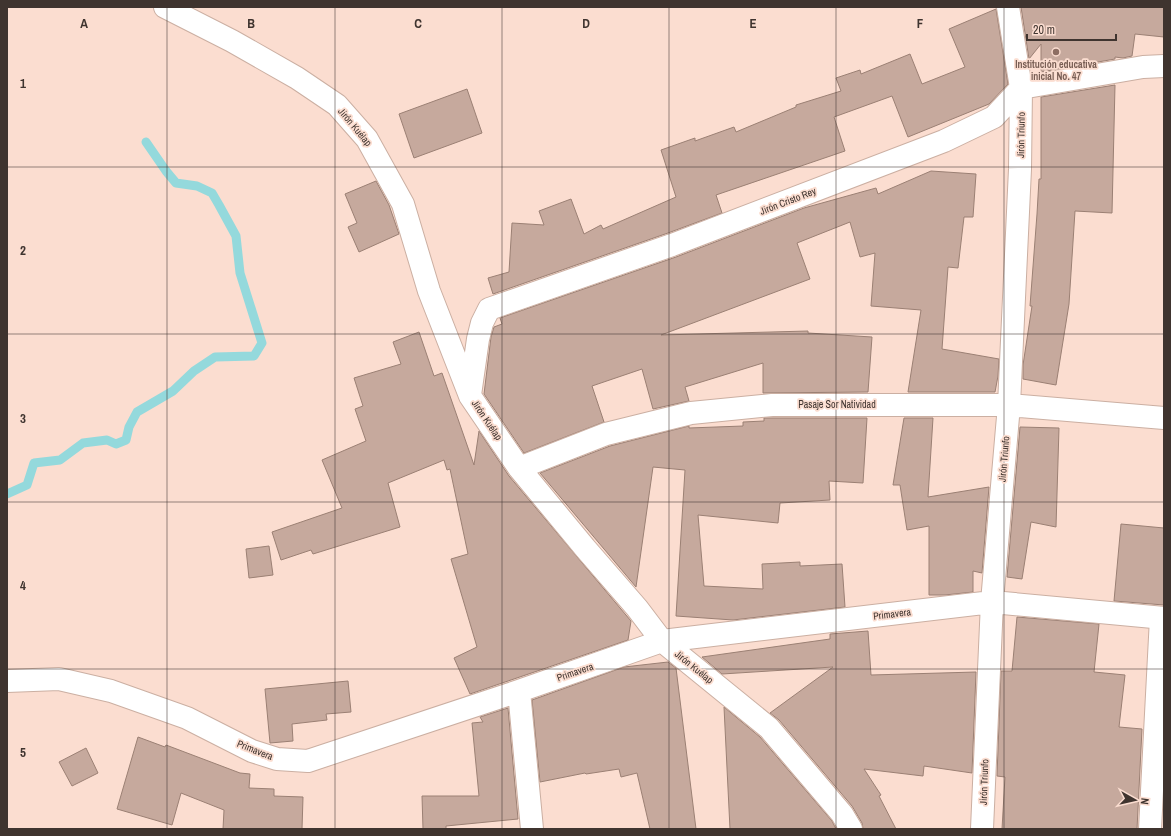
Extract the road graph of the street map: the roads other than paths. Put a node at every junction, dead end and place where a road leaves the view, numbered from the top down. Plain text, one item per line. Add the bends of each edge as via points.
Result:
1 (165, 7) edge
2 (1008, 7) edge
3 (1164, 66) edge
4 (1022, 88) junction
5 (470, 396) junction
6 (1009, 405) junction
7 (1164, 418) edge
8 (519, 468) junction
9 (992, 602) junction
10 (1162, 618) edge
11 (662, 641) junction
12 (7, 681) edge
13 (519, 691) junction
14 (532, 829) edge
15 (851, 829) edge
16 (982, 829) edge
17 (1150, 829) edge

1 - 5 street, Jirón Kuélap via 297,78 336,105 368,139 403,204 429,291
2 - 4 street, Jirón Triunfo
3 - 4 street via 1143,67
4 - 5 street, Jirón Cristo Rey via 994,117 944,141 672,245 489,309 478,339
4 - 6 street, Jirón Triunfo
5 - 8 street, Jirón Kuélap
6 - 7 street, Pasaje Sor Natividad
6 - 8 street, Pasaje Sor Natividad via 772,405 691,413 606,434
6 - 9 street, Jirón Triunfo
8 - 11 street, Jirón Kuélap
9 - 10 street, Primavera
9 - 11 street, Primavera
9 - 16 street, Jirón Triunfo
10 - 17 street
11 - 13 street, Primavera
11 - 15 street, Jirón Kuélap via 768,728 842,814
12 - 13 street, Primavera via 59,679 112,691 187,718 252,751 277,759 308,761
13 - 14 street

